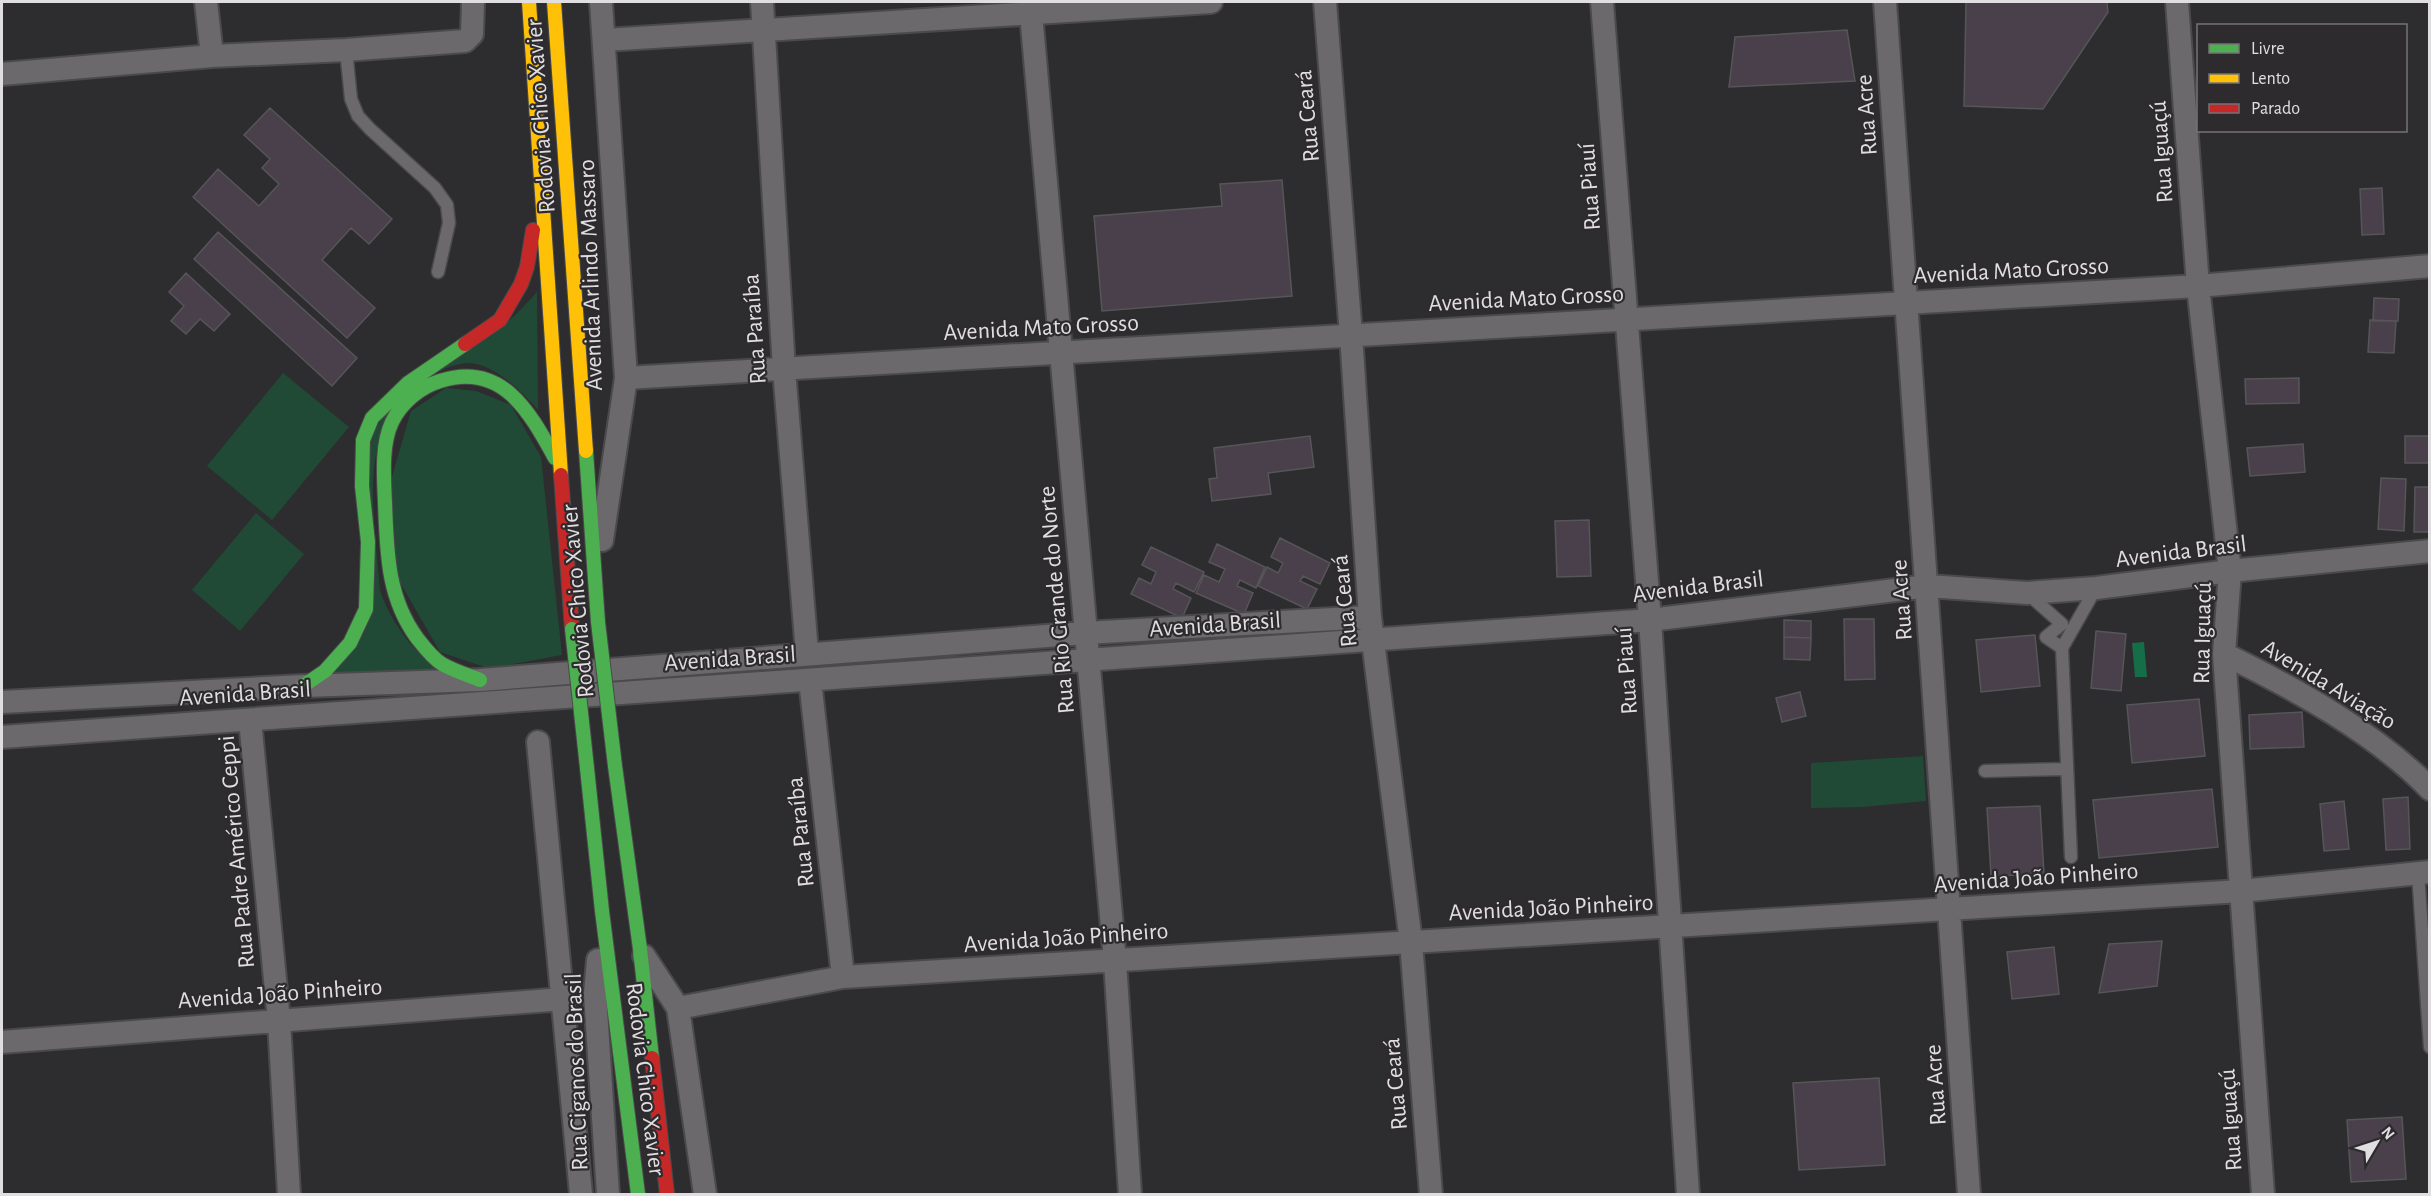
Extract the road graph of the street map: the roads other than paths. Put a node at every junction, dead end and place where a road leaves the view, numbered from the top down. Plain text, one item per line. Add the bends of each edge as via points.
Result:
1 (206, 2) edge
2 (516, 2) edge
3 (529, 2) edge
4 (554, 2) edge
5 (601, 2) edge
6 (762, 2) edge
7 (1211, 2) edge
8 (1325, 2) edge
9 (1602, 2) edge
10 (1885, 2) edge
11 (2177, 2) edge
12 (1030, 8) edge
13 (474, 11) edge
14 (763, 29) junction
15 (605, 40) junction
16 (346, 50) junction
17 (212, 56) junction
18 (2, 74) edge
19 (536, 79) junction
20 (542, 175) junction
21 (2430, 266) edge
22 (438, 272) dead end
23 (2198, 286) junction
24 (1907, 303) junction
25 (1626, 319) junction
26 (1351, 336) junction
27 (1063, 352) junction
28 (784, 369) junction
29 (626, 378) junction
30 (561, 468) junction
31 (2430, 551) edge
32 (2230, 571) junction
33 (596, 580) junction
34 (1928, 586) junction
35 (2096, 588) junction
36 (2027, 593) junction
37 (1370, 617) junction
38 (1650, 620) junction
39 (1085, 633) junction
40 (1375, 639) junction
41 (2062, 648) junction
42 (807, 653) junction
43 (2224, 654) junction
44 (1088, 660) junction
45 (480, 680) junction
46 (810, 680) junction
47 (303, 686) junction
48 (2, 702) edge
49 (250, 720) junction
50 (2, 737) edge
51 (538, 742) dead end
52 (2067, 769) junction
53 (1985, 771) dead end
54 (2430, 789) edge
55 (2071, 857) dead end
56 (2424, 872) edge
57 (2241, 891) junction
58 (1950, 909) junction
59 (602, 911) junction
60 (1670, 927) junction
61 (1411, 942) junction
62 (640, 949) junction
63 (1114, 961) junction
64 (843, 978) junction
65 (563, 999) junction
66 (678, 1008) junction
67 (279, 1020) junction
68 (2, 1042) edge
69 (2430, 1047) edge
70 (289, 1194) edge
71 (581, 1194) edge
72 (608, 1194) edge
73 (638, 1194) edge
74 (667, 1194) edge
75 (705, 1194) edge
76 (1130, 1194) edge
77 (1431, 1194) edge
78 (1688, 1194) edge
79 (1969, 1194) edge
80 (2263, 1194) edge

1 - 17 street
2 - 19 highway
3 - 19 highway, Rodovia Chico Xavier
4 - 33 highway, Rodovia Chico Xavier
5 - 15 street, Avenida Arlindo Massaro
6 - 14 street, Rua Paraíba
7 - 12 street
8 - 26 street, Rua Ceará
9 - 25 street, Rua Piauí
10 - 24 street, Rua Acre
11 - 23 street, Rua Iguaçú
12 - 14 street
12 - 27 street, Rua Rio Grande do Norte
13 - 16 street via 472,34 465,41
14 - 15 street
14 - 28 street, Rua Paraíba
15 - 29 street, Avenida Arlindo Massaro
16 - 17 street
16 - 22 lane via 351,99 358,116 447,205 449,223
17 - 18 street
19 - 20 highway, Rodovia Chico Xavier
20 - 30 highway, Rodovia Chico Xavier
20 - 47 highway via 527,267 504,314 493,326 408,383 372,418 363,440 362,486 368,542 366,609 350,643 325,671
21 - 23 street, Avenida Mato Grosso
23 - 24 street, Avenida Mato Grosso
23 - 32 street, Rua Iguaçú
24 - 25 street, Avenida Mato Grosso
24 - 34 street, Rua Acre
25 - 26 street, Avenida Mato Grosso
25 - 38 street, Rua Piauí
26 - 27 street, Avenida Mato Grosso
26 - 37 street, Rua Ceará
27 - 28 street, Avenida Mato Grosso
27 - 39 street, Rua Rio Grande do Norte
28 - 29 street, Avenida Mato Grosso
28 - 42 street, Rua Paraíba
29 - 33 street, Avenida Arlindo Massaro
30 - 45 highway via 523,405 501,384 476,375 450,376 423,388 404,403 390,425 383,477 388,574 395,603 411,632 441,663
30 - 59 highway, Rodovia Chico Xavier, bridge via 572,629
31 - 32 street, Avenida Brasil
32 - 35 street, Avenida Brasil
32 - 43 street, Rua Iguaçú
33 - 62 highway, Rodovia Chico Xavier, bridge via 615,766
34 - 36 street, Avenida Brasil
34 - 38 street, Avenida Brasil
34 - 58 street, Rua Acre
35 - 36 street, Avenida Brasil
35 - 41 lane
36 - 41 lane via 2062,624 2046,637
37 - 39 street, Avenida Brasil
37 - 40 street, Rua Ceará
38 - 40 street, Avenida Brasil
38 - 60 street, Rua Piauí
39 - 42 street, Avenida Brasil
39 - 44 street, Rua Rio Grande do Norte
40 - 44 street, Avenida Brasil
40 - 61 street, Rua Ceará
41 - 52 lane
42 - 45 street, Avenida Brasil
43 - 54 street, Avenida Aviação via 2269,676 2385,747
43 - 57 street, Rua Iguaçú
44 - 46 street, Avenida Brasil
44 - 63 street, Rua Rio Grande do Norte
45 - 47 street, Avenida Brasil
46 - 49 street, Avenida Brasil
46 - 64 street, Rua Paraíba
47 - 48 street, Avenida Brasil
49 - 50 street, Avenida Brasil
49 - 67 street, Rua Padre Américo Ceppi
51 - 65 street
52 - 53 lane
52 - 55 lane
56 - 57 street, Avenida João Pinheiro
56 - 69 lane
57 - 58 street, Avenida João Pinheiro
57 - 80 street, Rua Iguaçú
58 - 60 street, Avenida João Pinheiro
58 - 79 street, Rua Acre
59 - 72 street, Rua Ciganos do Brasil via 595,994
59 - 73 highway, Rodovia Chico Xavier
60 - 61 street, Avenida João Pinheiro
60 - 78 street, Rua Piauí
61 - 63 street, Avenida João Pinheiro
61 - 77 street, Rua Ceará
62 - 66 street
62 - 74 highway, Rodovia Chico Xavier
63 - 64 street, Avenida João Pinheiro
63 - 76 street, Rua Rio Grande do Norte
64 - 66 street, Avenida João Pinheiro
65 - 67 street, Avenida João Pinheiro
65 - 71 street
66 - 75 street
67 - 68 street, Avenida João Pinheiro
67 - 70 street, Rua Padre Américo Ceppi

